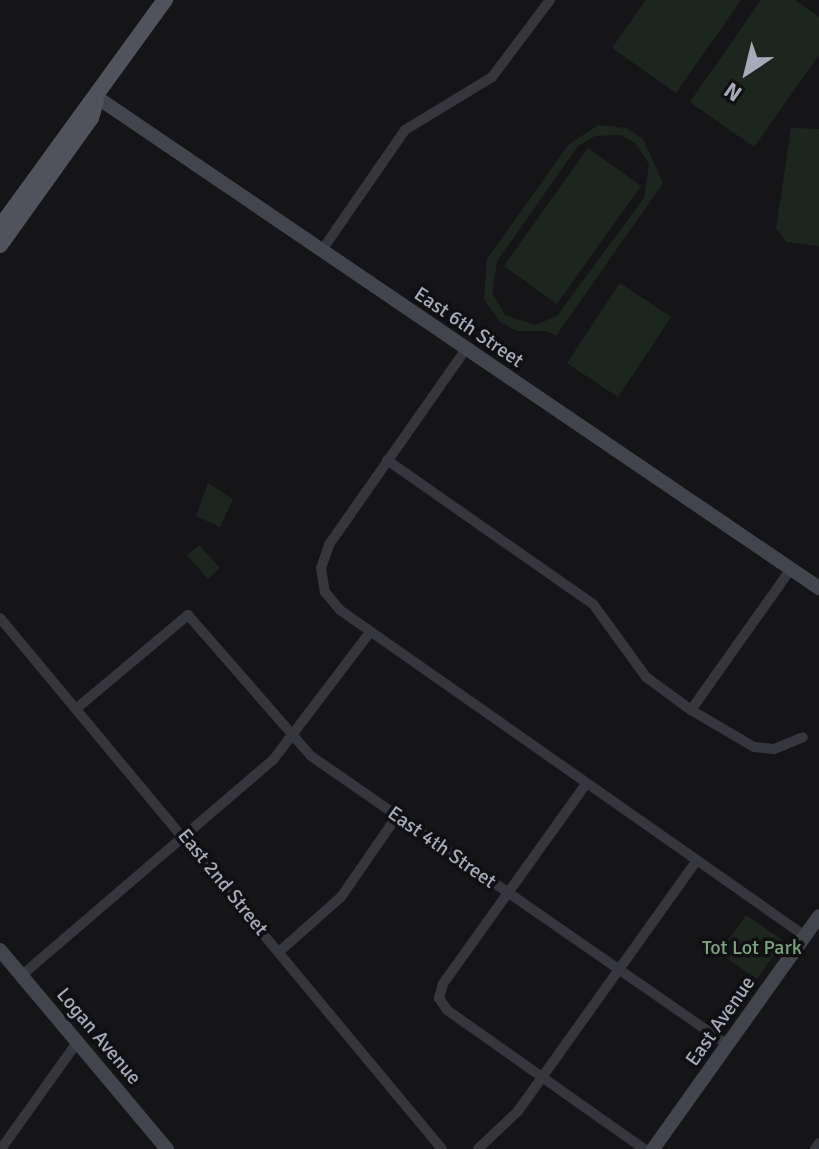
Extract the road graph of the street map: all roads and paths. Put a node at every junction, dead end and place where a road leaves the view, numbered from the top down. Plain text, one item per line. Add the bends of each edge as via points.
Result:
1 (165, 0) edge
2 (550, 0) edge
3 (97, 99) junction
4 (0, 227) edge
5 (0, 245) edge
6 (322, 250) junction
7 (466, 349) junction
8 (387, 460) junction
9 (791, 569) junction
10 (819, 588) edge
11 (0, 618) edge
12 (370, 632) junction
13 (77, 708) junction
14 (691, 710) junction
15 (803, 737) dead end
16 (292, 738) junction
17 (586, 784) junction
18 (397, 816) junction
19 (187, 837) junction
20 (696, 861) junction
21 (509, 893) junction
22 (819, 916) edge
23 (805, 936) junction
24 (0, 950) edge
25 (280, 951) junction
26 (618, 969) junction
27 (22, 975) junction
28 (78, 1041) junction
29 (728, 1045) junction
30 (543, 1077) junction
31 (819, 1143) edge
32 (1, 1149) edge
33 (167, 1149) edge
34 (442, 1149) edge
35 (478, 1149) edge
36 (644, 1149) edge
37 (653, 1149) edge
38 (815, 1149) edge

1 - 3 main road
2 - 6 street via 492,77 405,130
3 - 4 main road via 82,111
3 - 5 main road via 91,118
3 - 6 street, East 6th Street
6 - 7 street, East 6th Street
7 - 8 street
7 - 9 street, East 6th Street
8 - 12 street via 329,545 321,568 334,605
8 - 14 street via 593,604 646,677
9 - 10 street, East 6th Street
9 - 14 street
11 - 13 street, East 2nd Street
12 - 16 street
12 - 17 street
13 - 16 street, East 4th Street via 188,615
13 - 19 street, East 2nd Street
14 - 15 street via 754,747 774,749
16 - 18 street, East 4th Street
16 - 19 street
17 - 20 street
17 - 21 street
18 - 21 street, East 4th Street
18 - 25 street via 341,897
19 - 25 street, East 2nd Street
19 - 27 street
20 - 23 street
20 - 26 street
21 - 26 street, East 4th Street
21 - 30 street via 443,984 439,998 447,1010
22 - 23 street, East Avenue
23 - 29 street, East Avenue
24 - 27 street, Logan Avenue
25 - 34 street, East 2nd Street
26 - 29 street, East 4th Street
26 - 30 street
27 - 28 street, Logan Avenue
28 - 32 street
28 - 33 street, Logan Avenue
29 - 37 street, East Avenue
30 - 35 street via 518,1111
30 - 36 street
31 - 38 street

